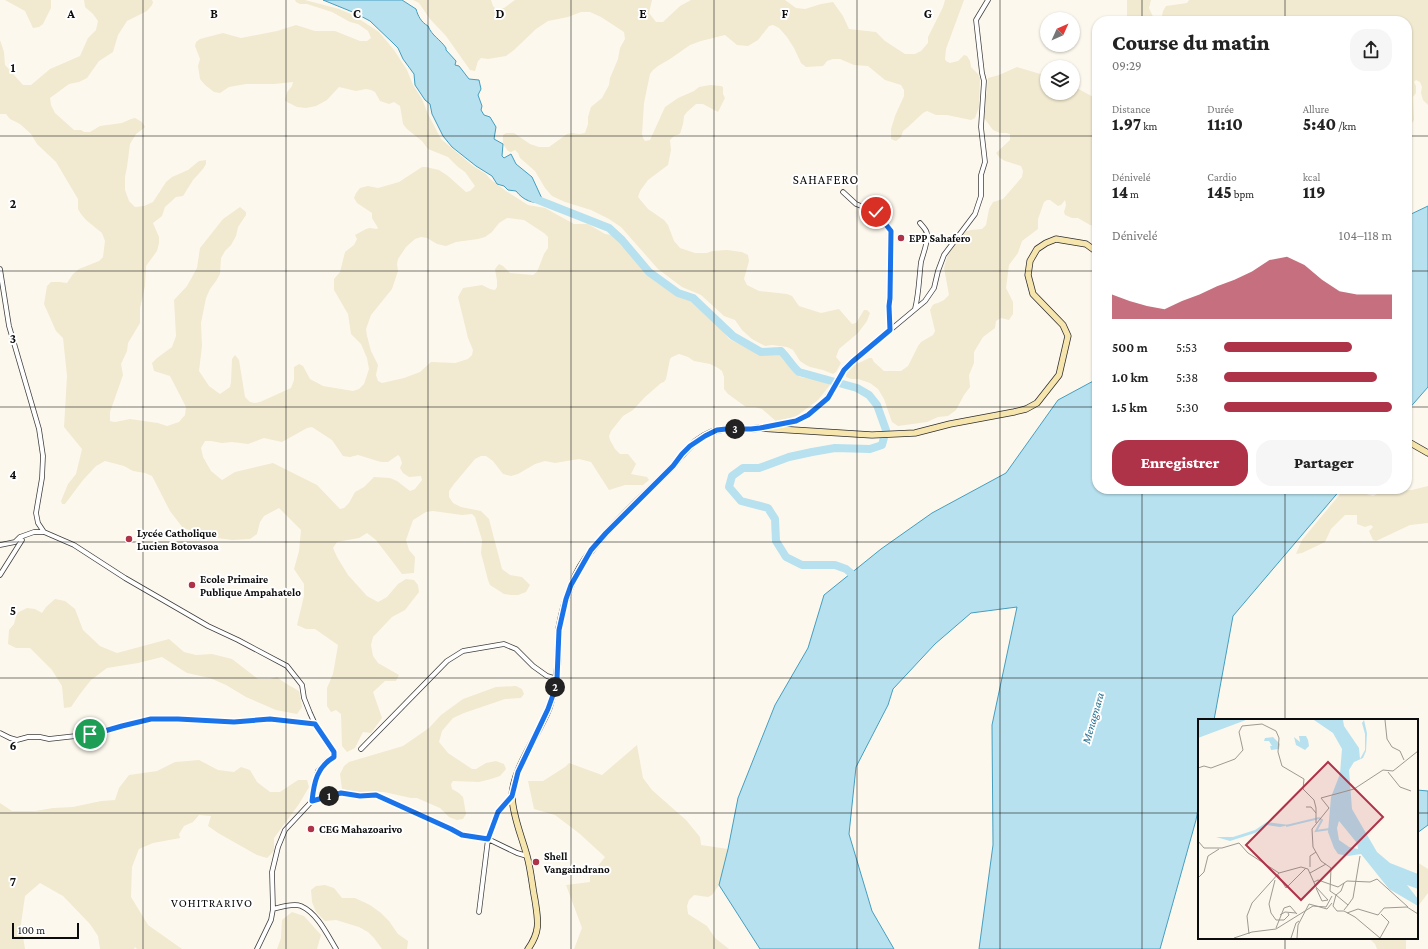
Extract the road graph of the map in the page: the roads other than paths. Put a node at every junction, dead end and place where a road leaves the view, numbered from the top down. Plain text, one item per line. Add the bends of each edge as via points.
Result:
1 (988, 0) edge
2 (843, 192) dead end
3 (920, 224) dead end
4 (1092, 248) edge
5 (0, 269) edge
6 (915, 309) junction
7 (890, 330) junction
8 (760, 428) junction
9 (1412, 444) edge
10 (1428, 452) edge
11 (44, 532) junction
12 (20, 537) junction
13 (0, 545) edge
14 (0, 575) edge
15 (557, 679) junction
16 (315, 724) junction
17 (0, 732) edge
18 (362, 749) dead end
19 (512, 796) junction
20 (312, 801) junction
21 (488, 839) junction
22 (527, 856) junction
23 (273, 909) junction
24 (479, 912) dead end
25 (257, 949) edge
26 (336, 949) edge
27 (528, 949) edge

1 - 6 street via 976,20 984,82 981,127 985,162 981,175 982,196 975,214 944,255 934,288 925,302
2 - 7 street via 856,204 876,212 891,231
3 - 6 street via 926,230 927,237
4 - 8 main road via 1086,244 1056,239 1046,242 1037,249 1030,261 1028,275 1033,294 1062,325 1068,336 1059,375 1038,403 1014,412 915,432 872,435
5 - 11 street via 9,326 39,429 43,456 36,513 38,523
6 - 7 street
7 - 8 street via 852,362 828,398 808,415 796,421
8 - 15 main road via 717,430 690,446 591,550 566,599 559,630
9 - 10 main road
11 - 12 street via 34,532
11 - 16 street via 74,545 124,578 208,626 287,666 302,686
12 - 13 street via 15,542
12 - 14 street via 22,540
15 - 18 street via 547,676 516,649 504,644 463,651 447,661
15 - 19 main road via 548,709 518,772
16 - 17 street via 270,719 234,722 151,719 94,734 49,739 28,737 17,740
16 - 20 street via 334,752 334,757 318,771
19 - 21 street via 498,812
19 - 22 main road
20 - 21 street via 341,793 376,795 462,835
20 - 23 street via 285,830 278,847 272,872
21 - 22 street
21 - 24 street
22 - 27 main road via 538,921 536,934
23 - 25 street via 271,920
23 - 26 street via 300,906 321,924

